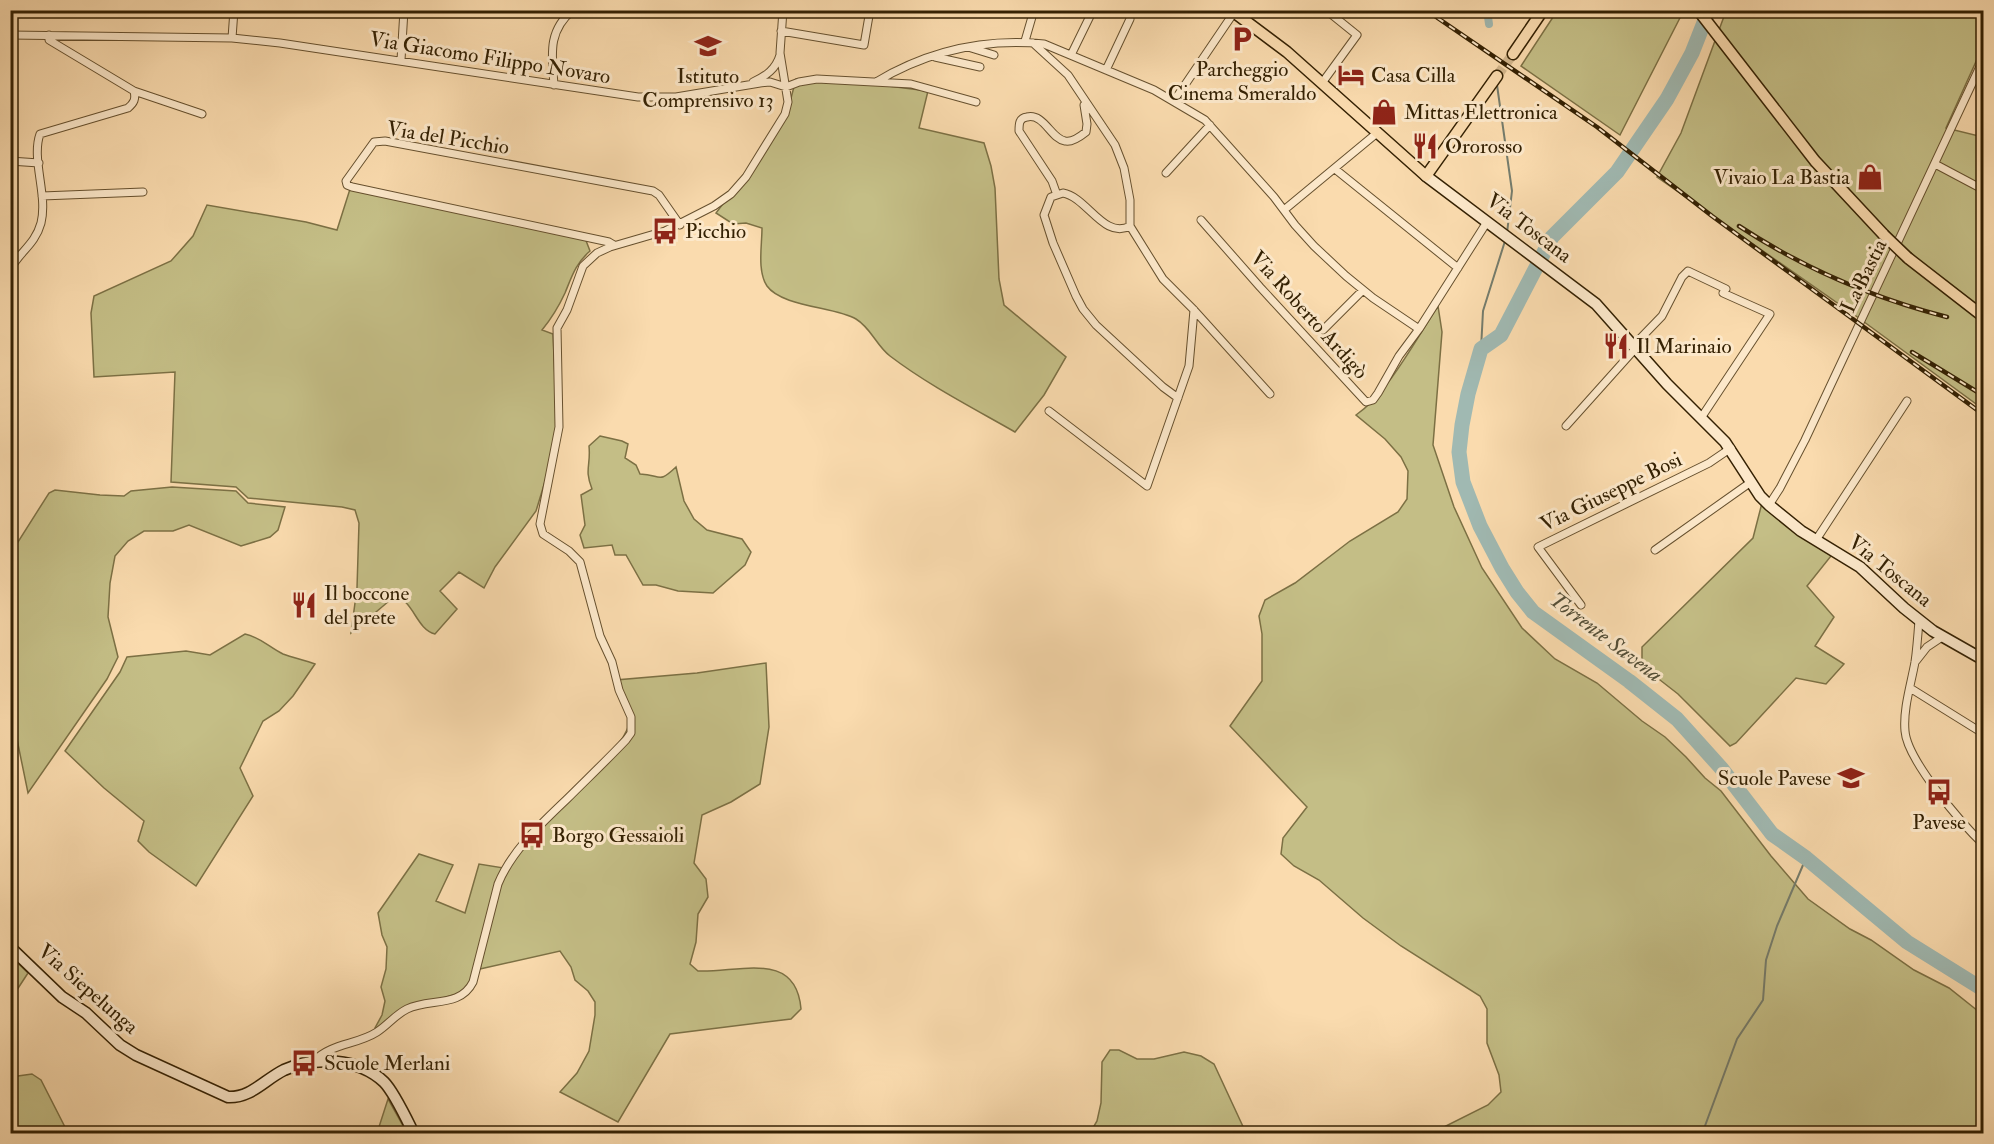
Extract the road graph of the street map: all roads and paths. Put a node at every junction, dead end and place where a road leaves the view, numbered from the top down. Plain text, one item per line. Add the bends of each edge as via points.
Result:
1 (234, 10) edge
2 (404, 10) edge
3 (573, 10) edge
4 (783, 10) edge
5 (870, 10) edge
6 (1034, 10) edge
7 (1094, 10) edge
8 (1326, 10) edge
9 (1543, 10) edge
10 (1698, 10) edge
11 (1234, 11) edge
12 (1130, 19) dead end
13 (781, 31) junction
14 (10, 34) edge
15 (49, 35) junction
16 (232, 38) junction
17 (1029, 42) junction
18 (966, 46) junction
19 (780, 53) junction
20 (994, 54) dead end
21 (1513, 54) tunnel mouth
22 (1071, 55) junction
23 (933, 57) junction
24 (1983, 58) edge
25 (401, 60) junction
26 (980, 67) dead end
27 (1106, 70) junction
28 (1497, 76) tunnel mouth
29 (876, 82) junction
30 (1322, 83) junction
31 (747, 84) junction
32 (554, 85) junction
33 (786, 87) junction
34 (134, 92) junction
35 (1174, 100) junction
36 (976, 102) dead end
37 (1086, 103) junction
38 (202, 114) dead end
39 (1210, 125) junction
40 (1377, 133) junction
41 (10, 161) edge
42 (39, 163) junction
43 (1935, 164) junction
44 (1335, 169) junction
45 (1166, 173) dead end
46 (1426, 176) junction
47 (1983, 190) edge
48 (143, 192) dead end
49 (1058, 195) junction
50 (42, 196) junction
51 (1284, 210) junction
52 (1201, 220) dead end
53 (1487, 222) junction
54 (681, 225) junction
55 (1130, 226) junction
56 (614, 246) junction
57 (1458, 268) junction
58 (10, 270) edge
59 (1363, 290) junction
60 (1194, 310) junction
61 (1983, 317) edge
62 (1419, 329) junction
63 (1323, 330) dead end
64 (1634, 347) junction
65 (1270, 394) dead end
66 (1178, 398) junction
67 (1907, 401) dead end
68 (1049, 411) dead end
69 (1701, 418) junction
70 (1566, 426) dead end
71 (1731, 448) junction
72 (1751, 482) junction
73 (1769, 505) junction
74 (1816, 540) junction
75 (1655, 549) dead end
76 (1581, 605) dead end
77 (1919, 621) junction
78 (1942, 637) junction
79 (1983, 660) edge
80 (1915, 663) junction
81 (1910, 688) junction
82 (1983, 734) edge
83 (1983, 845) edge
84 (10, 947) edge
85 (314, 1060) junction
86 (414, 1134) edge

1 - 16 street
2 - 25 street
3 - 32 street via 561,20 553,42
4 - 13 street
5 - 13 street via 864,45
6 - 17 street
7 - 22 street
8 - 30 street via 1357,35
9 - 21 main road
10 - 61 main road, bridge via 1837,186 1908,258
11 - 30 main road, Via Toscana
11 - 35 street
12 - 27 street
13 - 19 street
14 - 15 street, Via Giacomo Filippo Novaro
15 - 16 street, Via Giacomo Filippo Novaro
15 - 34 street via 56,45
16 - 25 street, Via Giacomo Filippo Novaro
17 - 18 street
17 - 22 street
17 - 37 street via 1068,75
18 - 20 street
18 - 23 street
19 - 31 street, Via Giacomo Filippo Novaro via 768,74
19 - 33 street
22 - 27 street
23 - 26 street
23 - 29 street via 898,69
24 - 43 street, La Bastia
25 - 32 street, Via Giacomo Filippo Novaro
27 - 35 street
28 - 46 main road
29 - 33 street via 817,79
29 - 36 street via 911,84
30 - 40 main road, Via Toscana
31 - 32 street, Via Giacomo Filippo Novaro via 654,98
31 - 33 street, Via Giacomo Filippo Novaro via 771,82
33 - 54 street via 785,114 739,187
34 - 38 street
34 - 42 street via 134,103 128,108 40,134
35 - 39 street
37 - 49 street via 1086,132 1068,142 1037,118 1023,117 1019,122 1019,131
37 - 55 street via 1115,145 1124,168
39 - 45 street
39 - 51 street
40 - 44 street
40 - 46 main road, Via Toscana
41 - 42 street
42 - 50 street
43 - 47 street
43 - 73 street, La Bastia via 1805,440
44 - 51 street
44 - 57 street
46 - 53 main road, Via Toscana
48 - 50 street
49 - 55 street via 1068,194 1079,200 1113,228 1123,230
49 - 66 street via 1051,197 1044,215 1083,309
50 - 58 street via 42,217 36,236
51 - 59 street via 1314,246
52 - 62 street, Via Roberto Ardigò via 1366,402 1373,400
53 - 57 street, Via Roberto Ardigò
53 - 64 main road, Via Toscana via 1583,292
54 - 56 street
54 - 56 street, Via del Picchio via 653,191 385,141 374,142 346,181 352,187
55 - 60 street via 1163,279
56 - 85 street via 597,253 583,266 557,328 559,427 540,524 543,534 580,562 600,636 631,717 631,733 504,868 468,992 450,1000 408,1008 378,1032 331,1048
57 - 62 street, Via Roberto Ardigò
59 - 62 street
59 - 63 street
60 - 65 street
60 - 66 street via 1189,366
64 - 69 main road, Via Toscana
64 - 69 street via 1662,316 1688,271 1726,289 1725,294 1770,314
64 - 70 street
66 - 68 street via 1147,486
67 - 74 street
69 - 71 main road, Via Toscana
71 - 72 main road, Via Toscana
71 - 76 street, Via Giuseppe Bosi via 1538,547
72 - 73 main road, Via Toscana
72 - 75 street
73 - 74 main road, Via Toscana
74 - 77 main road, Via Toscana via 1860,567
77 - 78 main road, Via Toscana
77 - 80 street
78 - 79 main road, Via Toscana
78 - 80 street via 1927,647
80 - 81 street
81 - 82 street
81 - 83 street via 1905,726 1908,743 1951,810
84 - 85 main road, Via Siepelunga via 120,1045 228,1097 248,1095 284,1071
85 - 86 main road, Via Siepelunga via 367,1070 385,1083

